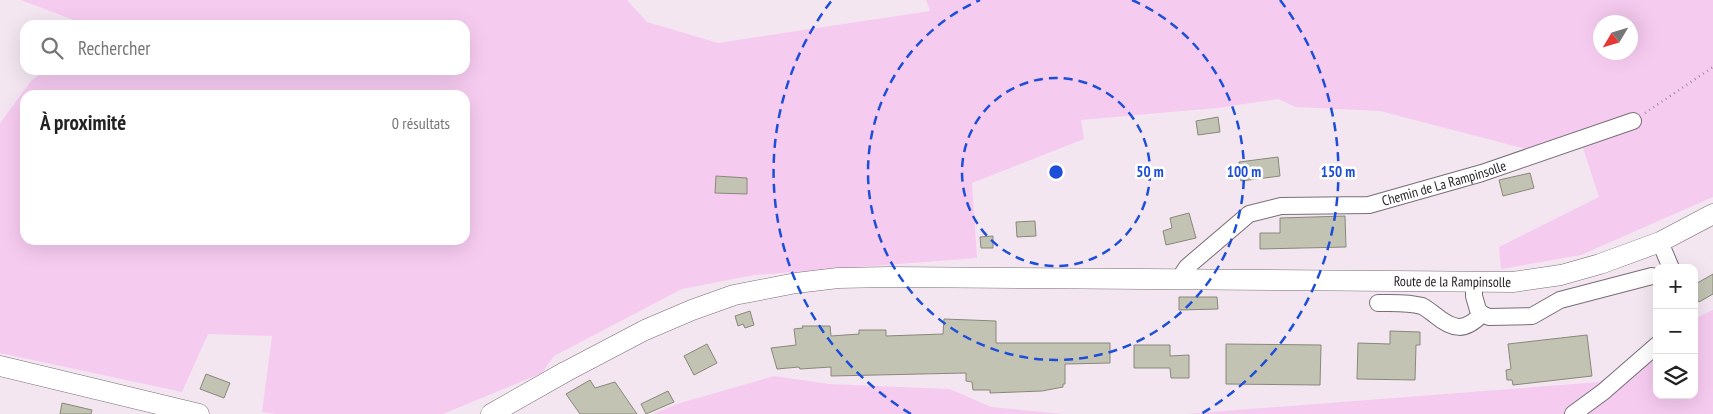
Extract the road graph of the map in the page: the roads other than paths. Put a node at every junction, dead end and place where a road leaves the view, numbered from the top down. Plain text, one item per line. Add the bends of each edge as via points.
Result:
1 (1633, 121) road end
2 (1713, 214) edge
3 (1660, 242) junction
4 (1669, 264) edge
5 (1653, 276) edge
6 (1179, 278) junction
7 (1474, 282) junction
8 (1378, 303) dead end
9 (1482, 314) junction
10 (1653, 348) edge
11 (0, 366) edge
12 (199, 414) edge
13 (492, 414) edge
14 (1573, 414) edge

1 - 6 street, Chemin de La Rampinsolle via 1482,173 1369,205 1281,206 1249,214 1187,267
2 - 3 main road, Route de la Rampinsolle
3 - 4 street
3 - 7 main road, Route de la Rampinsolle via 1561,275 1513,282
5 - 9 street via 1560,300 1532,316 1489,317
6 - 7 main road, Route de la Rampinsolle
6 - 13 main road, Route de la Rampinsolle via 838,278 734,295 644,330
7 - 9 street via 1474,296
8 - 9 street via 1423,306 1444,323 1461,327 1469,325
10 - 14 street
11 - 12 main road

